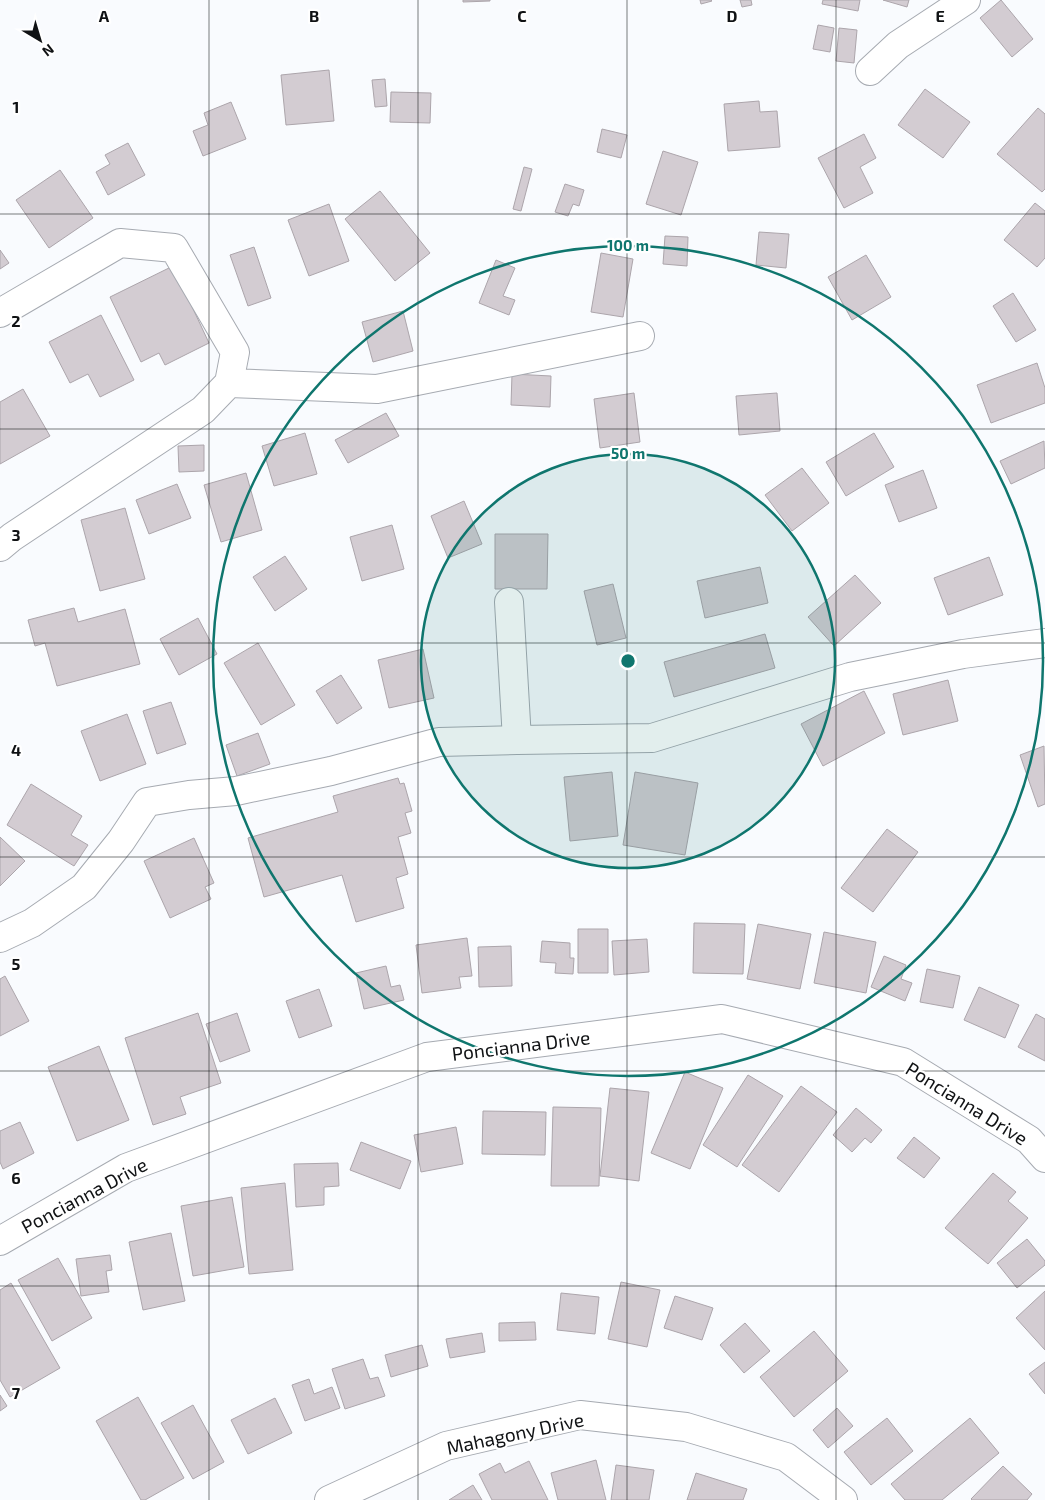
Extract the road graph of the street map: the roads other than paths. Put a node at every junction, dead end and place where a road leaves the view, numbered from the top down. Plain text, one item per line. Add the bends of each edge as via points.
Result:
1 (966, 0) edge
2 (870, 71) dead end
3 (0, 313) edge
4 (640, 336) dead end
5 (229, 383) junction
6 (0, 547) edge
7 (509, 602) dead end
8 (1045, 643) edge
9 (517, 740) junction
10 (0, 938) edge
11 (1045, 1158) edge
12 (0, 1241) edge
13 (329, 1500) edge
14 (844, 1500) edge

1 - 2 street via 898,45
3 - 5 street via 120,243 174,248 235,352
4 - 5 street via 377,389
5 - 6 street via 203,410
7 - 9 street
8 - 9 street via 963,654 850,677 652,738
9 - 10 street via 439,742 236,792 147,802 84,887 32,923
11 - 12 street, Poncianna Drive via 1029,1140 903,1062 722,1019 427,1057 126,1168
13 - 14 street, Mahagony Drive via 446,1446 580,1415 686,1426 786,1457

